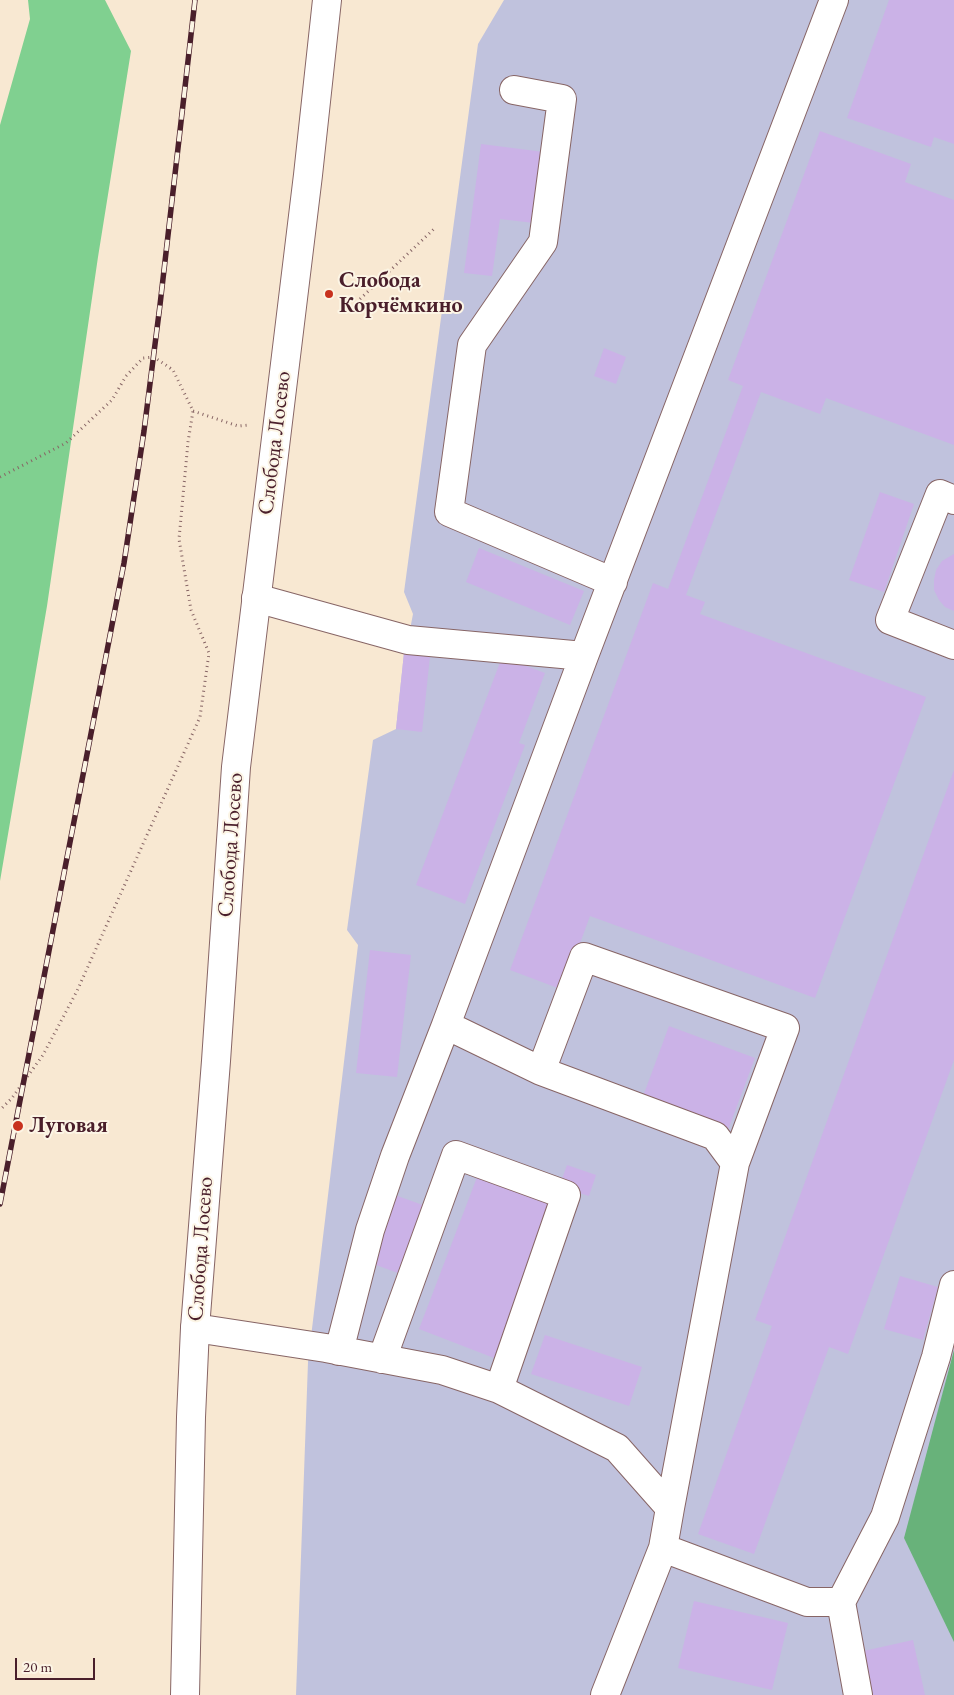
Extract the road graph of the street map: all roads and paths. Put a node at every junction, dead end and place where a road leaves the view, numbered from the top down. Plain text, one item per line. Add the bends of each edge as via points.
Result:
1 (327, 0) edge
2 (834, 0) edge
3 (514, 90) dead end
4 (435, 228) dead end
5 (360, 299) dead end
6 (193, 411) junction
7 (278, 423) junction
8 (0, 477) edge
9 (954, 500) edge
10 (613, 582) junction
11 (256, 598) junction
12 (954, 645) edge
13 (584, 656) junction
14 (446, 1024) junction
15 (541, 1071) junction
16 (0, 1110) edge
17 (735, 1163) junction
18 (954, 1285) edge
19 (195, 1328) junction
20 (339, 1350) junction
21 (382, 1359) junction
22 (499, 1389) junction
23 (670, 1508) junction
24 (663, 1548) junction
25 (841, 1602) junction
26 (185, 1695) edge
27 (605, 1695) edge
28 (858, 1695) edge

1 - 7 main road, Слобода Лосево
2 - 10 main road
3 - 10 main road via 562,99 543,242 472,345 450,512
4 - 5 path
6 - 7 path via 238,426
6 - 8 path via 173,370 154,357 143,358 126,376 112,400 66,443
6 - 16 path via 179,538 191,610 210,653 200,717 77,990 44,1055
7 - 11 main road, Слобода Лосево
9 - 12 main road via 940,494 890,620
10 - 13 main road
11 - 13 main road via 408,640
11 - 19 main road, Слобода Лосево via 236,767
13 - 14 main road
14 - 15 main road
14 - 20 main road via 370,1230
15 - 17 main road via 714,1136
15 - 17 main road via 584,957 785,1028
17 - 23 main road
18 - 25 main road via 936,1357 885,1516
19 - 20 main road
19 - 26 main road, Слобода Лосево
20 - 21 main road
21 - 22 main road via 442,1370
21 - 22 main road via 456,1155 566,1195
22 - 23 main road via 617,1448
23 - 24 main road
24 - 25 main road via 807,1602
24 - 27 main road
25 - 28 main road

